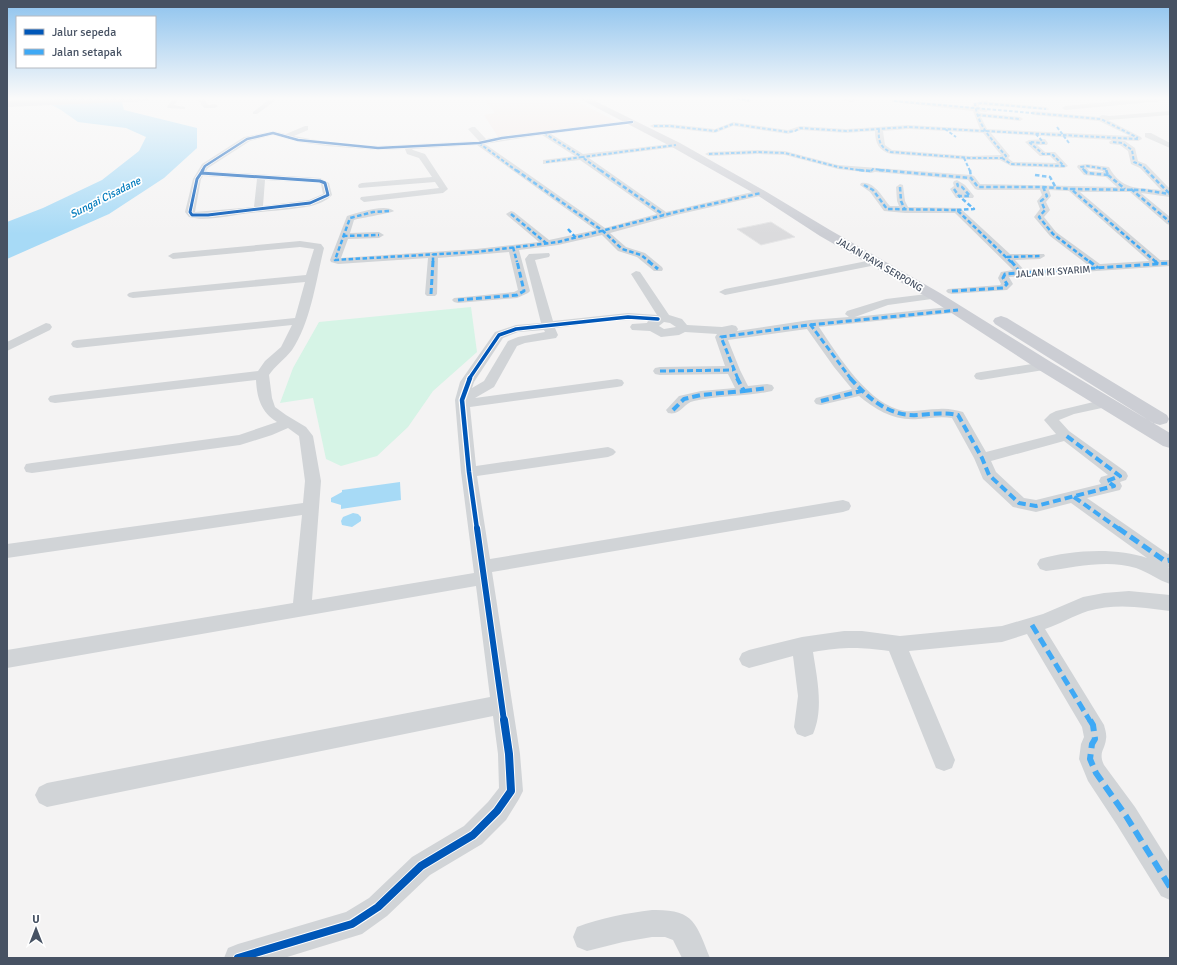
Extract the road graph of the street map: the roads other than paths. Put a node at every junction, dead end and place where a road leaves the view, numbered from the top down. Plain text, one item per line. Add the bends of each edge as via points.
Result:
1 (241, 143) edge
2 (321, 143) edge
3 (462, 143) edge
4 (482, 143) edge
5 (560, 143) edge
6 (672, 143) edge
7 (687, 143) edge
8 (880, 143) edge
9 (995, 143) edge
10 (1030, 143) edge
11 (1122, 143) edge
12 (327, 144) joint
13 (676, 145) junction
14 (407, 146) junction
15 (709, 154) junction
16 (582, 157) junction
17 (964, 158) junction
18 (1002, 158) junction
19 (546, 162) dead end
20 (201, 173) junction
21 (1035, 175) dead end
22 (1108, 175) dead end
23 (261, 177) junction
24 (971, 178) junction
25 (436, 179) junction
26 (864, 185) dead end
27 (362, 186) dead end
28 (900, 187) dead end
29 (1043, 187) junction
30 (1056, 188) junction
31 (957, 189) dead end
32 (1071, 189) junction
33 (1128, 189) junction
34 (761, 193) junction
35 (1167, 193) edge
36 (1170, 199) edge
37 (364, 200) dead end
38 (258, 210) junction
39 (905, 210) junction
40 (956, 210) junction
41 (389, 211) dead end
42 (511, 214) dead end
43 (664, 215) junction
44 (1170, 222) edge
45 (568, 229) dead end
46 (602, 231) junction
47 (379, 235) dead end
48 (343, 236) junction
49 (576, 238) junction
50 (513, 247) junction
51 (546, 249) junction
52 (433, 254) junction
53 (173, 256) dead end
54 (1040, 256) dead end
55 (1007, 257) junction
56 (877, 262) junction
57 (1170, 263) edge
58 (1158, 264) junction
59 (1098, 268) junction
60 (658, 269) dead end
61 (1021, 273) junction
62 (636, 274) dead end
63 (312, 278) junction
64 (952, 291) junction
65 (725, 292) dead end
66 (431, 294) dead end
67 (133, 295) dead end
68 (935, 296) junction
69 (458, 300) dead end
70 (972, 303) dead end
71 (955, 308) junction
72 (851, 314) junction
73 (992, 315) dead end
74 (300, 321) junction
75 (658, 322) junction
76 (810, 324) junction
77 (46, 327) dead end
78 (1012, 327) junction
79 (550, 330) junction
80 (991, 331) junction
81 (77, 344) dead end
82 (7, 347) edge
83 (1045, 366) junction
84 (733, 370) junction
85 (660, 371) dead end
86 (262, 375) junction
87 (981, 376) dead end
88 (617, 383) dead end
89 (767, 388) dead end
90 (744, 391) junction
91 (860, 391) junction
92 (55, 399) dead end
93 (821, 401) dead end
94 (462, 402) junction
95 (1106, 403) junction
96 (673, 410) dead end
97 (288, 423) junction
98 (1170, 426) edge
99 (1064, 434) junction
100 (1170, 442) edge
101 (608, 452) dead end
102 (982, 458) junction
103 (32, 468) dead end
104 (469, 472) junction
105 (1074, 497) junction
106 (843, 506) dead end
107 (310, 508) junction
108 (7, 552) edge
109 (1170, 560) edge
110 (1046, 564) dead end
111 (484, 573) junction
112 (1170, 578) edge
113 (1170, 603) edge
114 (302, 609) junction
115 (1032, 625) junction
116 (896, 644) junction
117 (802, 645) junction
118 (7, 658) edge
119 (749, 659) dead end
120 (502, 704) junction
121 (805, 727) dead end
122 (944, 760) dead end
123 (47, 795) dead end
124 (1170, 887) edge
125 (587, 936) dead end
126 (238, 958) edge
127 (696, 958) edge

1 - 20 street via 205,166
2 - 12 street
3 - 14 street
4 - 46 street
5 - 16 street
6 - 13 main road, JALAN RAYA SERPONG
7 - 15 main road, JALAN RAYA SERPONG
8 - 17 street via 887,151
9 - 18 street via 1006,156
10 - 18 street via 1043,154 1052,154 1064,166 1011,164
11 - 35 street via 1132,150 1134,162 1144,166
12 - 14 street via 364,148
13 - 16 street
13 - 34 main road, JALAN RAYA SERPONG
14 - 25 street via 410,152 422,156
15 - 24 street via 785,153 828,165 872,172 873,169
15 - 64 main road, JALAN RAYA SERPONG
16 - 19 street
16 - 43 street
17 - 18 street
17 - 24 street
20 - 23 street
20 - 38 street via 197,179 190,212 192,215 208,216
21 - 30 street via 1050,177
22 - 33 street
23 - 38 street
23 - 38 street via 320,181 324,183 328,195 314,202
24 - 29 street via 978,187
25 - 27 street
25 - 37 street via 444,189
26 - 39 street via 873,190 887,209
28 - 39 street
29 - 30 street
29 - 59 street via 1047,196 1041,202 1045,210 1039,217 1053,234
30 - 32 street
31 - 40 street via 974,209
32 - 33 street
32 - 58 street
33 - 35 street
33 - 44 street
34 - 43 street
34 - 56 main road, JALAN RAYA SERPONG
35 - 36 street
39 - 40 street
40 - 55 street
41 - 48 street via 350,218
42 - 51 street
43 - 46 street
45 - 49 street
46 - 49 street
46 - 60 street via 622,249 641,255
47 - 48 street
48 - 52 street via 336,261
49 - 51 street
50 - 51 street
50 - 52 street
50 - 69 street via 524,291 517,295
51 - 79 street via 530,259
52 - 66 street
53 - 63 street via 308,244 319,248
54 - 55 street
55 - 61 street
56 - 65 street
56 - 68 main road, JALAN RAYA SERPONG
57 - 58 street, JALAN KI SYARIM
58 - 59 street, JALAN KI SYARIM
59 - 61 street, JALAN KI SYARIM
61 - 64 street, JALAN KI SYARIM via 1004,274 1003,278 1007,284 1003,288
62 - 75 street
63 - 67 street
63 - 74 street
64 - 70 main road, JALAN RAYA SERPONG
68 - 71 main road, JALAN RAYA SERPONG
68 - 72 street via 886,302
71 - 72 street
71 - 76 street via 880,319
71 - 80 main road, JALAN RAYA SERPONG
72 - 75 street via 770,322 722,331 682,328 677,321
73 - 78 main road
74 - 81 street
74 - 86 street via 286,350
75 - 79 street via 620,328
76 - 84 street via 720,337
76 - 91 street
77 - 82 street
78 - 80 main road
78 - 98 main road
79 - 94 street via 512,344 488,384
79 - 94 street via 516,329 499,335 468,382
80 - 83 main road, JALAN RAYA SERPONG
83 - 87 street
83 - 95 main road, JALAN RAYA SERPONG
84 - 85 street
84 - 90 street
86 - 92 street
86 - 97 street via 267,407
88 - 94 street
89 - 90 street
90 - 96 street via 684,399
91 - 93 street
91 - 102 street via 875,403 902,415 958,415
94 - 104 street
95 - 99 street via 1053,418 1051,420
95 - 100 main road, JALAN RAYA SERPONG
97 - 103 street via 240,440
97 - 107 street via 302,429 306,436 313,481
99 - 102 street via 1053,440
99 - 105 street via 1120,476 1107,481 1114,486
101 - 104 street
102 - 105 street via 989,475 1019,503 1036,506
104 - 111 street
105 - 109 street via 1165,561
106 - 111 street
107 - 108 street
107 - 114 street
110 - 112 street via 1103,557 1124,558 1156,568
111 - 114 street
111 - 120 street
113 - 115 street via 1129,598 1104,600 1083,605
114 - 118 street
115 - 116 street via 1002,634
115 - 124 street via 1093,725 1095,739 1090,759 1096,772
116 - 117 street via 853,638
116 - 122 street
117 - 119 street
117 - 121 street via 809,711
120 - 123 street
120 - 126 street via 509,754 510,791 498,811 473,834 421,866 378,907 352,924
125 - 127 street via 645,924 672,924 682,930

